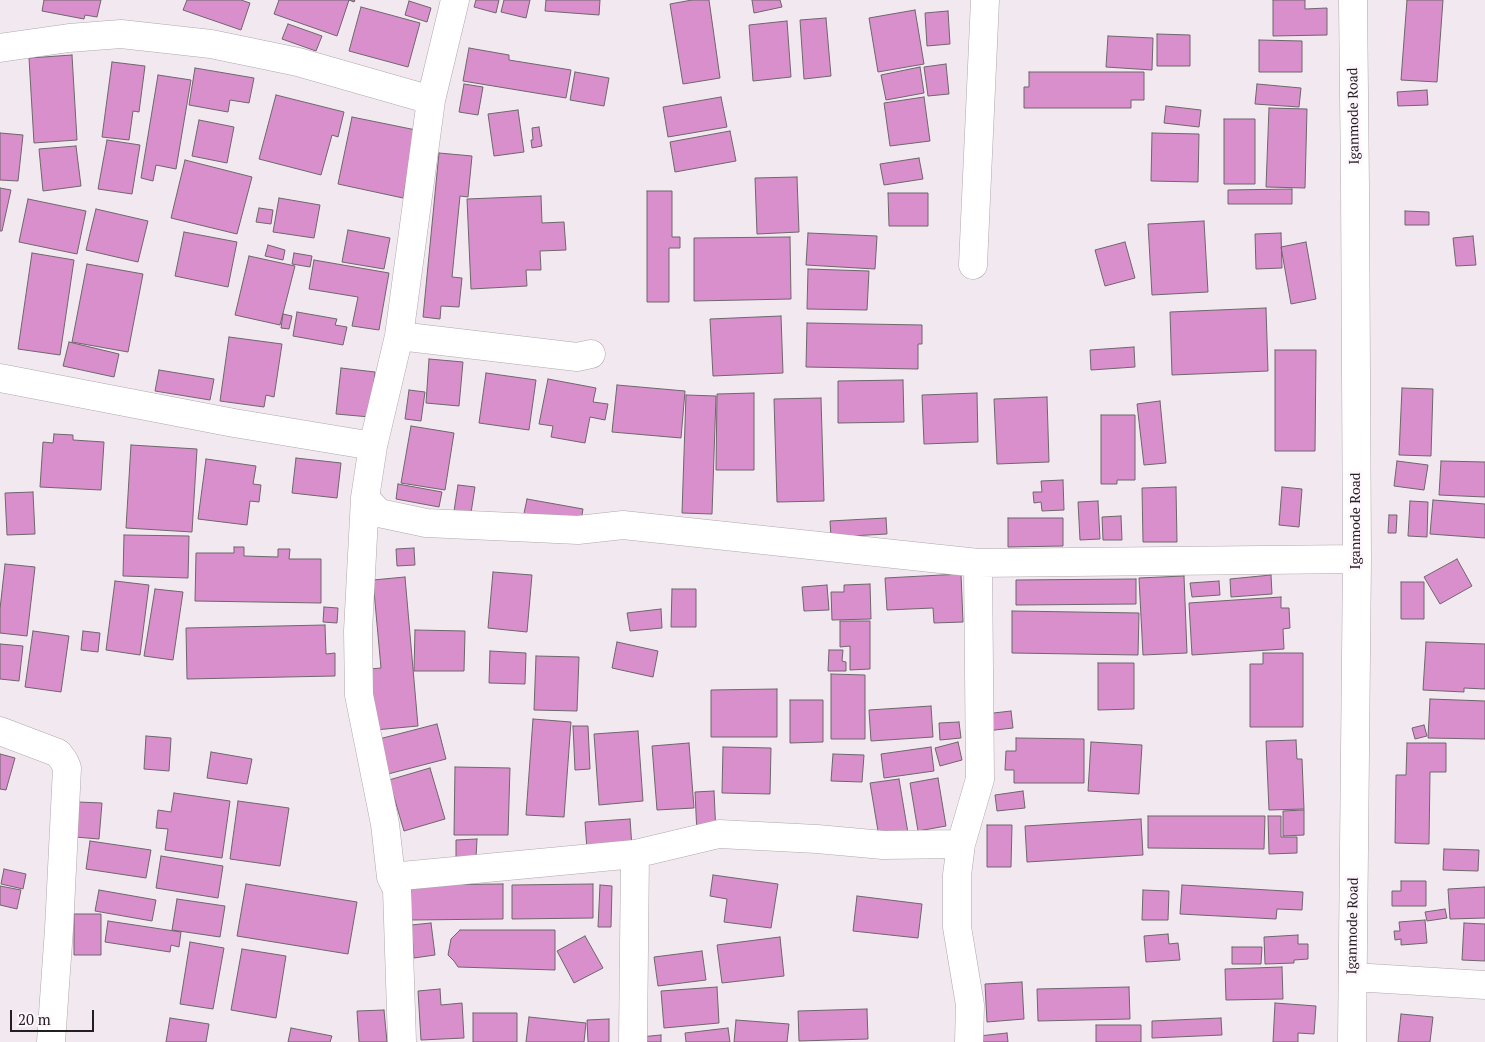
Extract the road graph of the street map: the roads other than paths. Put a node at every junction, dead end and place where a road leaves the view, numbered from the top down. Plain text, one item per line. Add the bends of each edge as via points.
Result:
1 (455, 0) edge
2 (985, 0) edge
3 (1353, 0) edge
4 (0, 48) edge
5 (431, 100) junction
6 (973, 266) dead end
7 (399, 336) junction
8 (592, 354) dead end
9 (0, 378) edge
10 (373, 446) junction
11 (365, 498) junction
12 (1357, 559) junction
13 (978, 564) junction
14 (0, 731) edge
15 (961, 844) junction
16 (635, 854) junction
17 (391, 877) junction
18 (1353, 977) junction
19 (1485, 985) edge
20 (51, 1042) edge
21 (402, 1042) edge
22 (633, 1042) edge
23 (969, 1042) edge
24 (1352, 1042) edge

1 - 5 street
2 - 6 street
3 - 12 street, Iganmode Road
4 - 5 street via 121,34 211,44 298,62
5 - 7 street
7 - 8 street via 577,357
7 - 10 street
9 - 10 street
10 - 11 street
11 - 13 street via 379,513 426,523 578,530 623,526
11 - 17 street via 358,630 359,695 385,824
12 - 13 street
12 - 18 street, Iganmode Road
13 - 15 street via 980,779
14 - 20 street via 58,753 66,768
15 - 16 street via 883,844 719,834
15 - 23 street via 956,875 957,927 970,1005
16 - 17 street
16 - 22 street
17 - 21 street via 396,889
18 - 19 street
18 - 24 street, Iganmode Road

